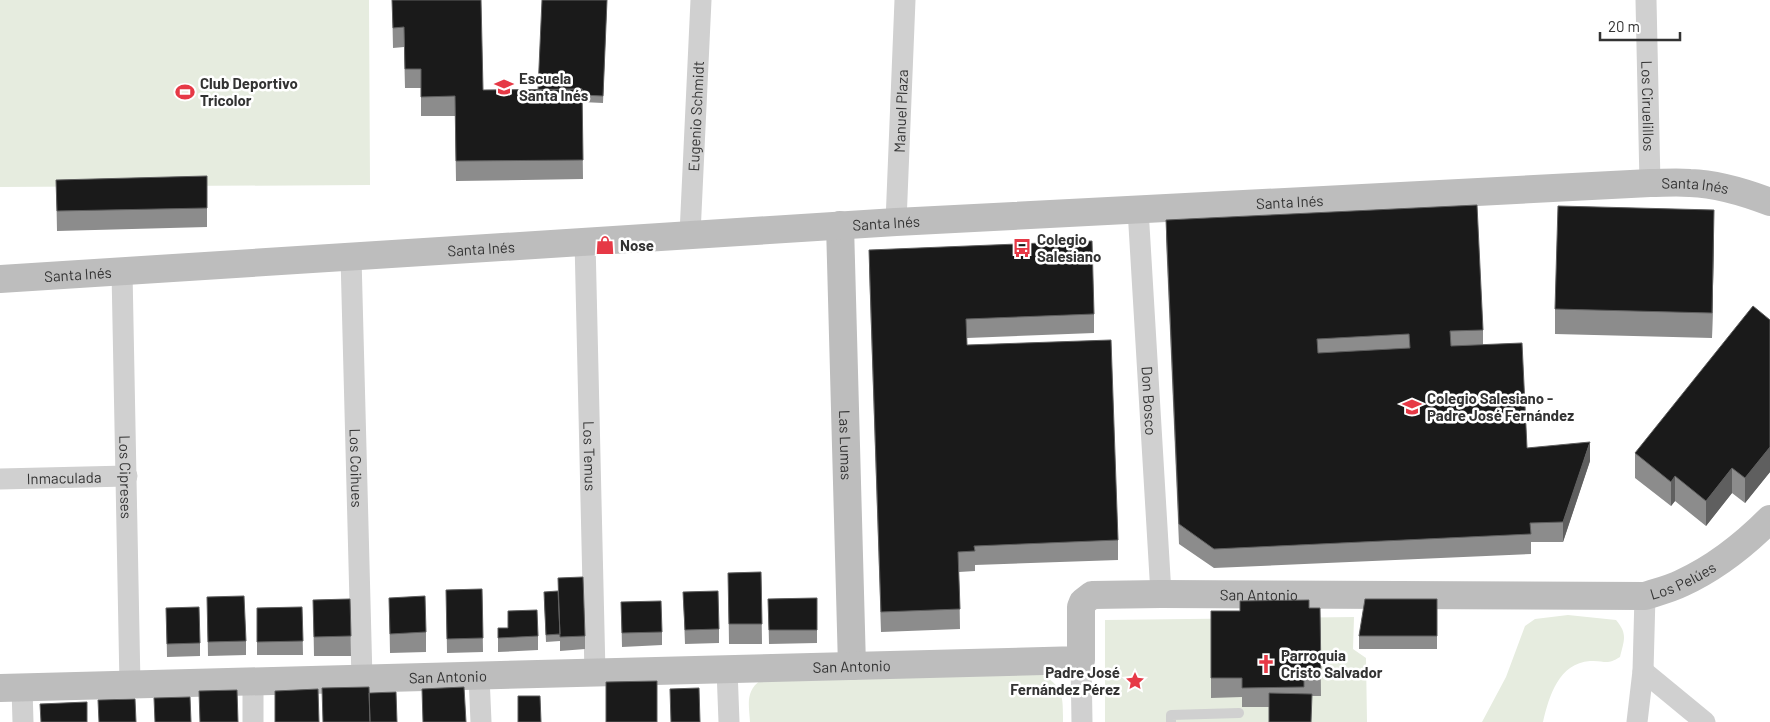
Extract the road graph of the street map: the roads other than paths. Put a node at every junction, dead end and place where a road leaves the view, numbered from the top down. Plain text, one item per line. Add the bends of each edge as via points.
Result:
1 (701, 0) edge
2 (905, 0) edge
3 (1646, 0) edge
4 (1650, 183) junction
5 (1770, 202) edge
6 (1138, 209) junction
7 (896, 222) junction
8 (840, 225) junction
9 (690, 234) junction
10 (585, 241) junction
11 (351, 257) junction
12 (122, 271) junction
13 (0, 279) edge
14 (127, 476) junction
15 (0, 479) edge
16 (1770, 520) edge
17 (1161, 594) junction
18 (1645, 596) junction
19 (1081, 660) junction
20 (852, 666) junction
21 (727, 669) junction
22 (1643, 670) junction
23 (595, 672) junction
24 (480, 676) junction
25 (362, 679) junction
26 (252, 682) junction
27 (130, 685) junction
28 (11, 688) edge
29 (1239, 713) dead end
30 (23, 722) edge
31 (253, 722) edge
32 (481, 722) edge
33 (729, 722) edge
34 (1082, 722) edge
35 (1171, 722) edge
36 (1637, 722) edge
37 (1705, 722) edge

1 - 9 street, Eugenio Schmidt
2 - 7 street, Manuel Plaza
3 - 4 street, Los Ciruelillos
4 - 5 main road, Santa Inés via 1710,185
4 - 6 main road, Santa Inés
6 - 7 main road, Santa Inés
6 - 17 street, Don Bosco
7 - 8 main road, Santa Inés
8 - 9 main road, Santa Inés
8 - 20 main road, Las Lumas
9 - 10 main road, Santa Inés
10 - 11 main road, Santa Inés
10 - 23 street, Los Temus
11 - 12 main road, Santa Inés
11 - 25 street, Los Coihues
12 - 13 main road, Santa Inés
12 - 14 street, Los Cipreses
14 - 15 street, Inmaculada
14 - 27 street, Los Cipreses
16 - 18 main road, Los Pelúes via 1719,563 1681,584
17 - 18 main road, San Antonio
17 - 19 main road, San Antonio via 1092,595 1086,598 1080,612
18 - 22 street, Los Pelúes
19 - 20 main road, San Antonio
19 - 34 street
20 - 21 main road, San Antonio
21 - 23 main road, San Antonio
21 - 33 street
22 - 36 street, Los Pelúes
22 - 37 street
23 - 24 main road, San Antonio
24 - 25 main road, San Antonio
24 - 32 street
25 - 26 main road, San Antonio
26 - 27 main road, San Antonio
26 - 31 street
27 - 28 main road, San Antonio
28 - 30 street
29 - 35 lane via 1171,715

